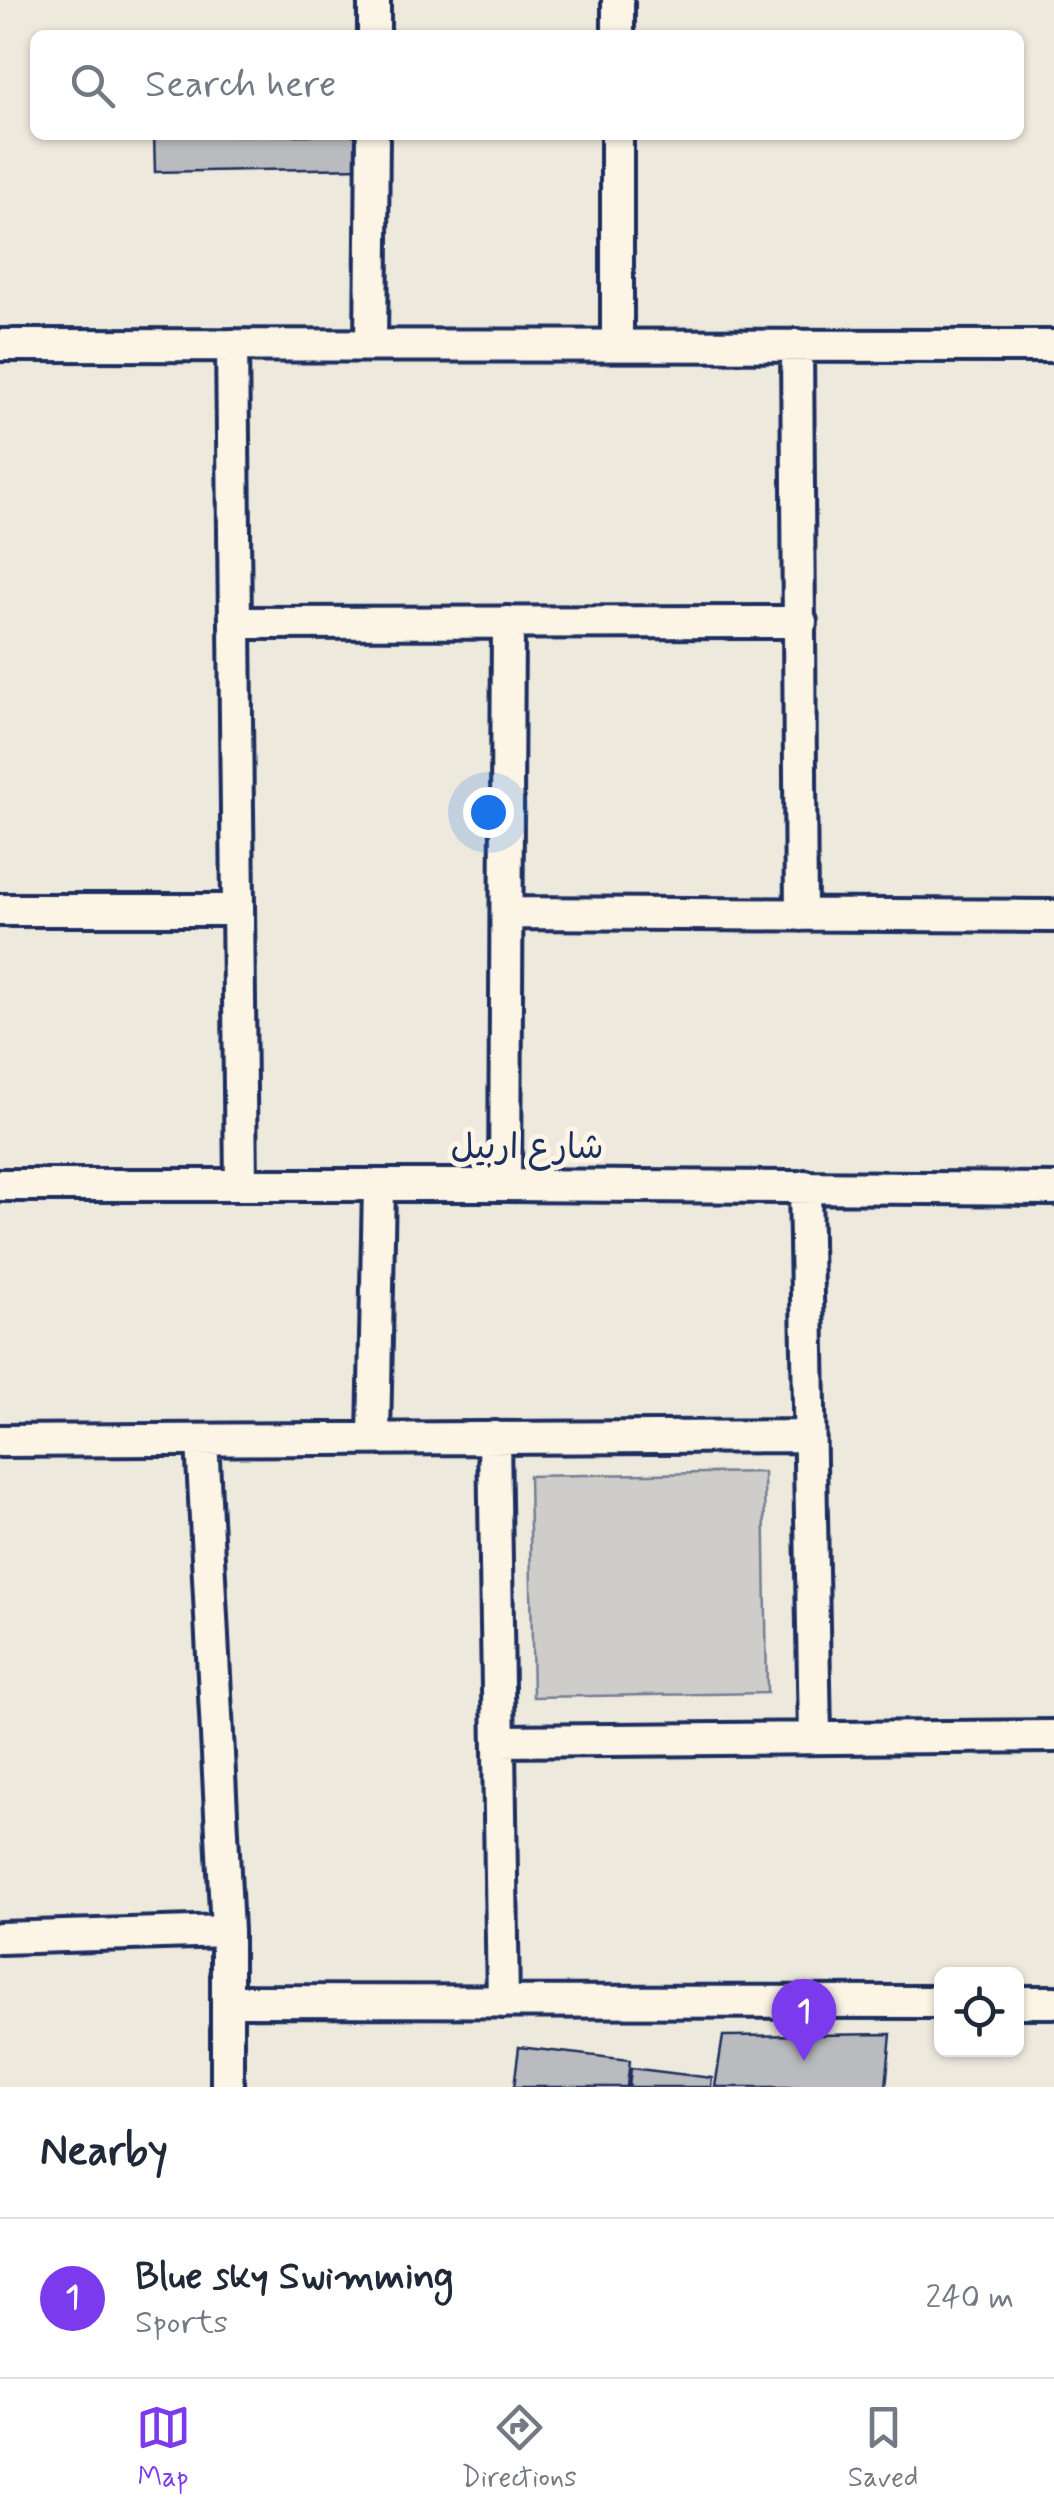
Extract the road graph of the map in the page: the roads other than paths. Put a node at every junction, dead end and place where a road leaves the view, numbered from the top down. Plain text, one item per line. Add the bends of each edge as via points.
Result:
1 (374, 0) edge
2 (618, 0) edge
3 (374, 30) edge
4 (618, 30) edge
5 (373, 140) edge
6 (617, 140) edge
7 (232, 344) junction
8 (0, 345) edge
9 (371, 345) junction
10 (617, 345) junction
11 (798, 345) junction
12 (1054, 346) edge
13 (508, 622) junction
14 (801, 622) junction
15 (237, 623) junction
16 (0, 910) edge
17 (236, 910) junction
18 (507, 913) junction
19 (801, 915) junction
20 (1054, 916) edge
21 (241, 1184) junction
22 (505, 1184) junction
23 (0, 1186) edge
24 (379, 1186) junction
25 (805, 1186) junction
26 (1054, 1189) edge
27 (808, 1436) junction
28 (374, 1437) junction
29 (494, 1437) junction
30 (202, 1440) junction
31 (0, 1442) edge
32 (815, 1736) junction
33 (1054, 1736) edge
34 (500, 1741) junction
35 (227, 1930) junction
36 (0, 1938) edge
37 (229, 2000) junction
38 (503, 2002) junction
39 (934, 2002) edge
40 (1024, 2002) edge
41 (1054, 2002) edge
42 (228, 2087) edge

1 - 3 street
2 - 4 street
5 - 9 street
6 - 10 street
7 - 8 street
7 - 9 street
7 - 15 street
9 - 10 street
10 - 11 street
11 - 12 street
11 - 14 street
13 - 14 street
13 - 15 street
13 - 18 street
14 - 19 street
15 - 17 street
16 - 17 street
17 - 21 street
18 - 19 street
18 - 22 street
19 - 20 street
21 - 23 street, شارع اربيل
21 - 24 street, شارع اربيل
22 - 24 street, شارع اربيل
22 - 25 street, شارع اربيل
24 - 28 street
25 - 26 street, شارع اربيل
25 - 27 street
27 - 29 street
27 - 32 street
28 - 29 street
28 - 30 street
29 - 34 street
30 - 31 street
30 - 35 street
32 - 33 street
32 - 34 street
34 - 38 street
35 - 36 street
35 - 37 street
37 - 38 street
37 - 42 street
38 - 39 street
40 - 41 street

